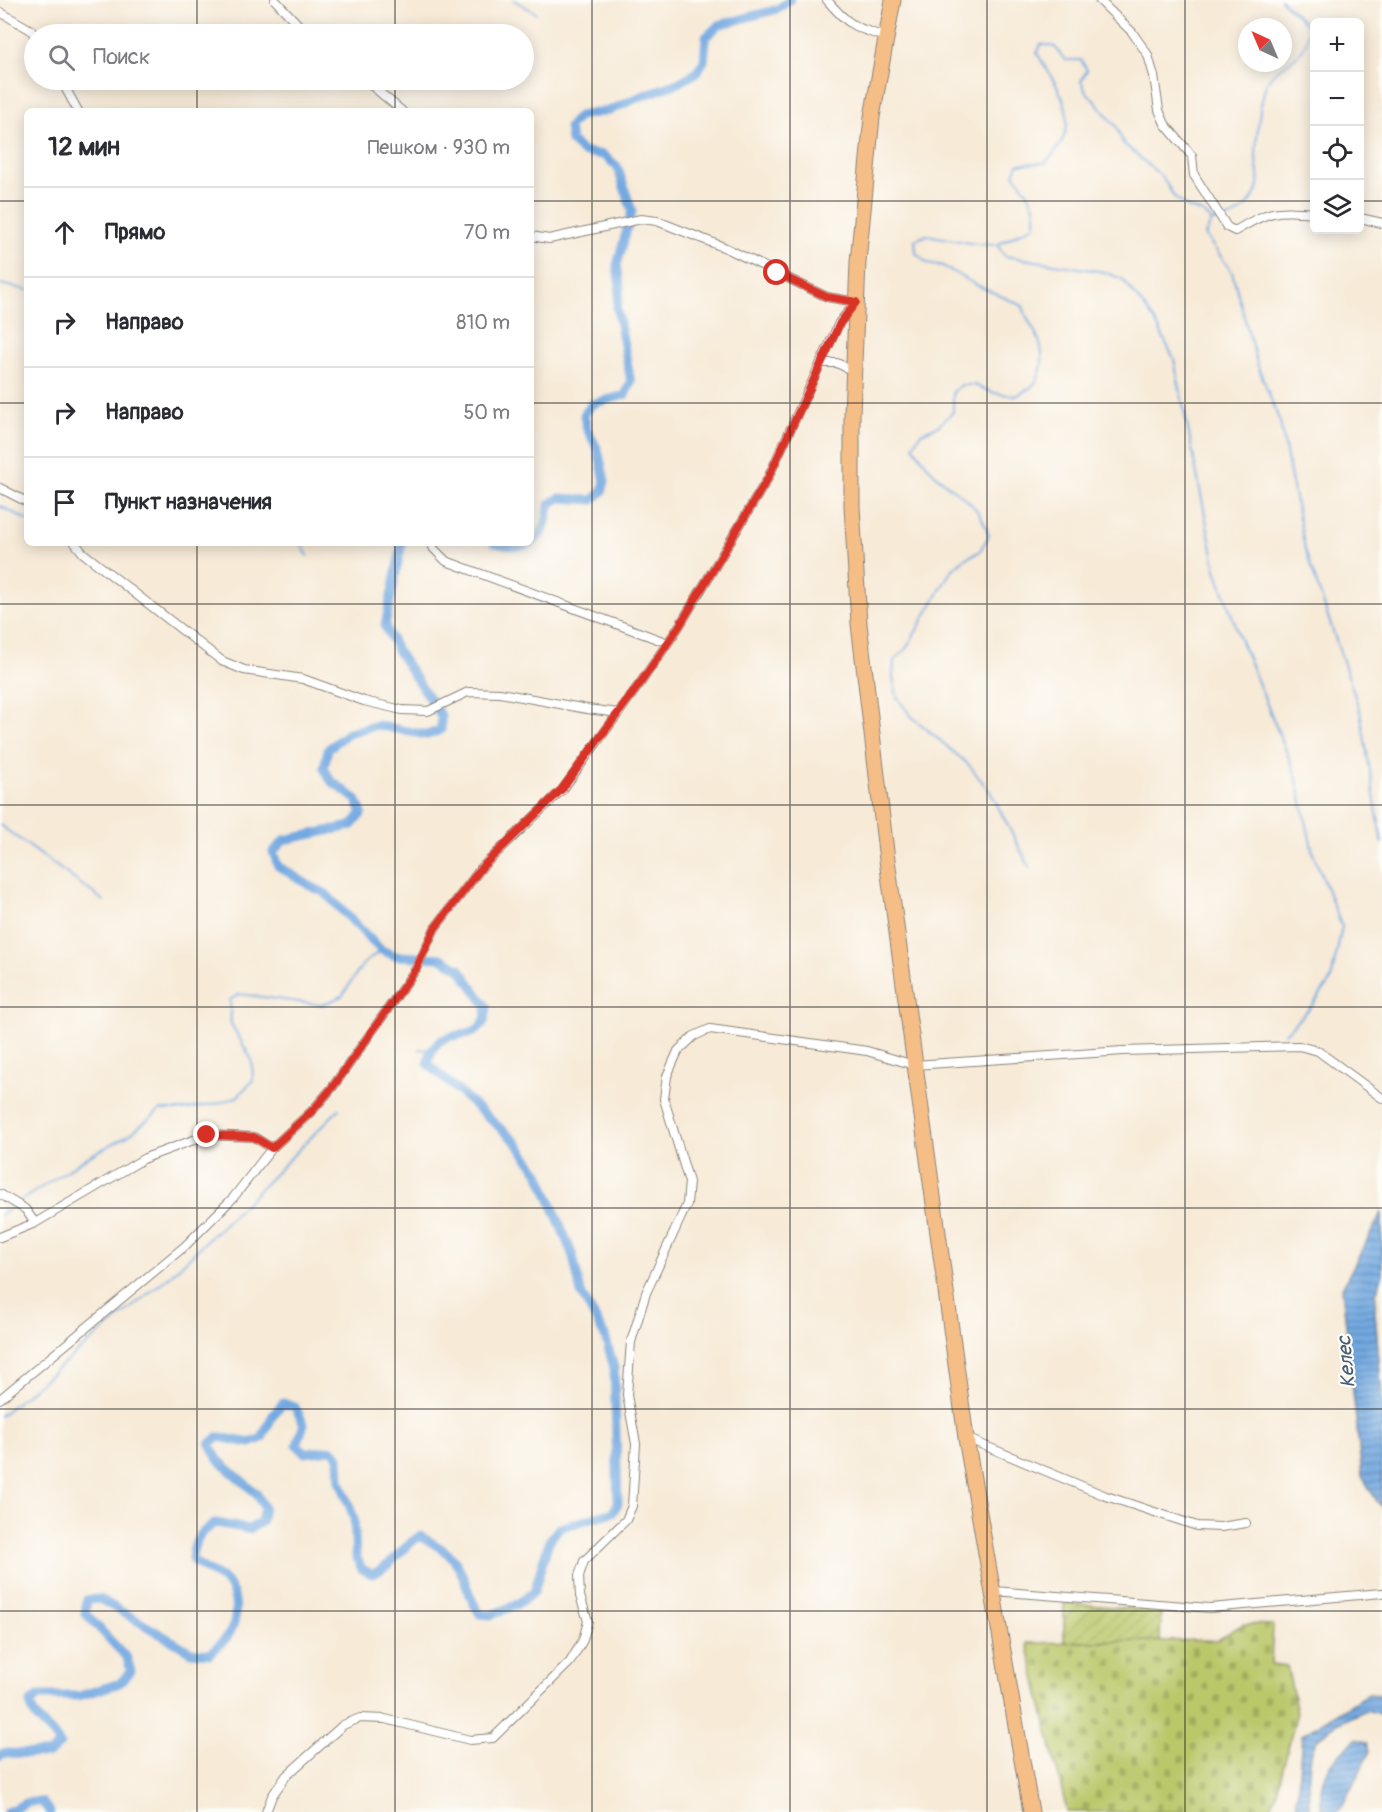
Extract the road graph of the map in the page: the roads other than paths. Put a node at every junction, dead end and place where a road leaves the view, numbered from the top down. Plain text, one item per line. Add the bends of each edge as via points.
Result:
1 (275, 0) edge
2 (827, 0) edge
3 (893, 0) edge
4 (1099, 0) edge
5 (0, 12) edge
6 (298, 24) edge
7 (24, 26) edge
8 (886, 37) junction
9 (66, 90) edge
10 (377, 90) edge
11 (76, 108) edge
12 (398, 108) edge
13 (1310, 213) edge
14 (1364, 219) edge
15 (1382, 223) edge
16 (534, 236) edge
17 (856, 302) junction
18 (821, 363) junction
19 (854, 371) junction
20 (0, 488) edge
21 (24, 500) edge
22 (77, 546) edge
23 (432, 546) edge
24 (668, 643) junction
25 (619, 713) junction
26 (914, 1065) junction
27 (1382, 1098) edge
28 (272, 1148) junction
29 (0, 1194) edge
30 (35, 1223) junction
31 (0, 1237) edge
32 (0, 1399) edge
33 (966, 1438) junction
34 (1246, 1523) dead end
35 (994, 1591) junction
36 (1382, 1593) edge
37 (266, 1812) edge
38 (1031, 1812) edge

1 - 6 street
2 - 8 street via 857,28
3 - 8 highway
4 - 13 street via 1132,32 1148,55 1165,124 1192,156 1194,175 1227,226 1235,231 1261,215 1279,210
5 - 7 street
8 - 17 highway via 869,142
9 - 11 street
10 - 12 street
14 - 15 street
16 - 17 street via 549,239 641,219 657,221 726,248 827,297
17 - 18 street via 840,323
17 - 19 highway
18 - 19 street via 837,363
18 - 24 street via 768,478
19 - 26 highway via 852,506 859,624
20 - 21 street
22 - 25 street via 222,661 244,670 303,679 402,710 428,711 468,692 500,693
23 - 24 street via 446,561
24 - 25 street
25 - 28 street via 562,789 482,867 435,928 416,969 332,1088
26 - 27 street via 1123,1051 1299,1046 1318,1052
26 - 33 highway
26 - 37 street via 867,1051 711,1029 694,1035 678,1051 667,1076 664,1099 689,1182 687,1204 646,1293 631,1342 627,1395 636,1444 632,1506 626,1520 584,1561 579,1576 588,1621 583,1640 570,1662 493,1738 470,1740 385,1719 360,1718 343,1725 286,1776
28 - 30 street via 254,1137 207,1135 145,1158
28 - 32 street via 233,1198 185,1246
29 - 30 street via 25,1209
30 - 31 street
33 - 34 street via 1106,1496 1197,1526
33 - 35 highway
35 - 36 street via 1210,1608
35 - 38 highway

